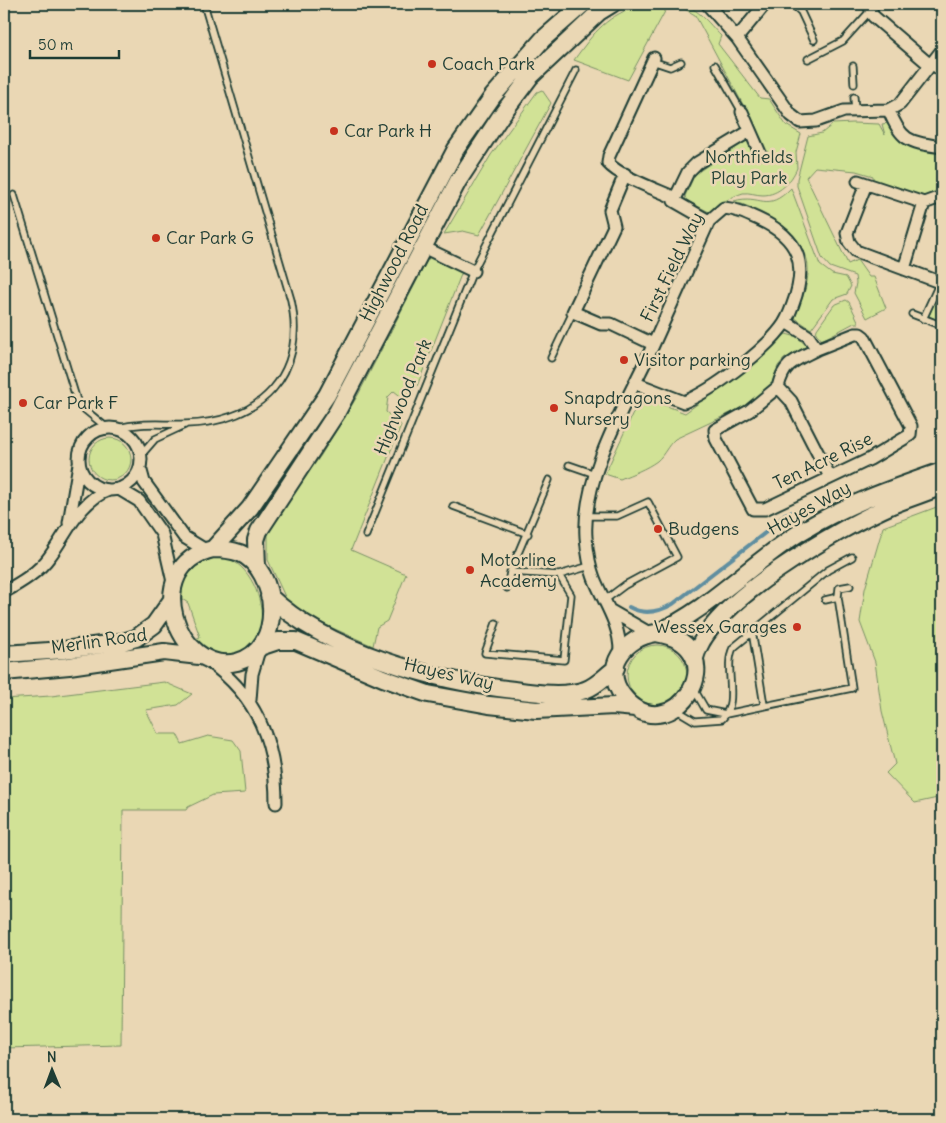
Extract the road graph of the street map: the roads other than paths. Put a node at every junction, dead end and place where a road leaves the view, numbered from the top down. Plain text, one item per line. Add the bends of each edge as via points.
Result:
1 (204, 4) edge
2 (583, 4) edge
3 (612, 4) edge
4 (707, 4) edge
5 (765, 4) edge
6 (792, 4) edge
7 (870, 7) edge
8 (737, 38) junction
9 (814, 40) dead end
10 (942, 50) edge
11 (808, 59) dead end
12 (653, 60) joint
13 (680, 62) dead end
14 (930, 65) junction
15 (715, 66) dead end
16 (853, 66) dead end
17 (576, 70) dead end
18 (942, 75) edge
19 (854, 84) dead end
20 (854, 97) dead end
21 (855, 110) junction
22 (889, 110) junction
23 (742, 112) joint
24 (750, 131) junction
25 (942, 147) edge
26 (760, 153) dead end
27 (625, 174) junction
28 (14, 195) dead end
29 (942, 199) edge
30 (675, 200) junction
31 (924, 203) junction
32 (709, 221) junction
33 (423, 247) junction
34 (904, 269) junction
35 (473, 271) junction
36 (941, 282) edge
37 (573, 312) junction
38 (912, 314) dead end
39 (923, 318) junction
40 (786, 322) junction
41 (938, 324) dead end
42 (653, 344) junction
43 (817, 349) junction
44 (551, 358) dead end
45 (635, 383) junction
46 (778, 387) junction
47 (186, 424) junction
48 (106, 427) junction
49 (118, 428) junction
50 (142, 454) junction
51 (79, 464) junction
52 (570, 465) dead end
53 (141, 471) junction
54 (942, 471) edge
55 (595, 474) junction
56 (830, 477) junction
57 (549, 480) dead end
58 (942, 486) edge
59 (114, 490) junction
60 (453, 506) dead end
61 (586, 516) junction
62 (68, 529) junction
63 (528, 534) junction
64 (366, 535) dead end
65 (210, 550) junction
66 (852, 557) dead end
67 (590, 566) junction
68 (257, 567) junction
69 (510, 572) junction
70 (559, 575) junction
71 (173, 582) junction
72 (850, 586) dead end
73 (507, 588) dead end
74 (4, 592) edge
75 (270, 596) junction
76 (838, 597) junction
77 (605, 600) junction
78 (825, 600) dead end
79 (171, 601) junction
80 (611, 611) junction
81 (496, 623) dead end
82 (752, 631) junction
83 (653, 634) junction
84 (261, 648) junction
85 (4, 654) edge
86 (203, 658) junction
87 (694, 658) junction
88 (618, 660) junction
89 (4, 672) edge
90 (694, 689) junction
91 (250, 700) junction
92 (764, 705) junction
93 (635, 708) junction
94 (675, 709) junction
95 (726, 714) junction
96 (276, 803) dead end

1 - 47 lane via 291,300 296,321 295,345 277,386 254,406 233,416
2 - 65 street, Highwood Road via 543,39 493,96 456,149 327,395 250,508
3 - 33 street, Highwood Road via 598,12 530,77 458,181
4 - 8 street
5 - 8 street
6 - 9 lane via 801,12
7 - 11 lane via 843,41
7 - 14 street via 873,16
8 - 21 street via 791,115 800,122
10 - 14 street
12 - 13 lane via 670,67
12 - 27 street via 609,156 608,163
14 - 18 lane
14 - 22 street via 900,104
15 - 23 lane
16 - 19 lane
17 - 35 lane, Highwood Park
20 - 21 lane
21 - 22 street
22 - 25 street via 896,128 907,140
23 - 24 street
24 - 26 street
24 - 30 street via 688,172
27 - 30 street
27 - 37 street via 610,210 614,226
28 - 48 lane via 78,404
29 - 31 street
30 - 32 street
31 - 34 street
31 - 34 street via 862,183 848,233 849,242 856,251
32 - 40 street, First Field Way via 724,208 737,209 773,226 791,242 799,257 801,274
32 - 42 street, First Field Way
33 - 35 street
33 - 68 street, Highwood Road via 337,412 259,531
34 - 36 street
35 - 64 lane, Highwood Park
36 - 39 lane
37 - 42 street via 601,324 611,324
37 - 44 lane
38 - 39 lane
39 - 41 lane
40 - 43 street via 808,336
40 - 45 street, First Field Way via 762,347 721,380 684,402
42 - 45 street, First Field Way
43 - 46 street via 788,365
43 - 56 street, Ten Acre Rise via 855,334 864,337 911,426 910,435 870,459
45 - 55 street, First Field Way
46 - 56 street via 791,401
46 - 56 street, Ten Acre Rise via 750,411 715,430 716,440 749,505 753,509 765,509
47 - 49 lane via 145,423
47 - 50 lane via 162,434
48 - 49 street
48 - 51 street via 84,440
49 - 50 street via 137,441
50 - 53 street
51 - 59 street via 90,484
51 - 62 street
52 - 55 lane
53 - 59 street via 129,484
53 - 65 street via 144,482 184,538
54 - 83 street, Hayes Way via 881,492 800,532 679,623
55 - 61 street, First Field Way
57 - 63 lane
58 - 87 street, Hayes Way via 892,505 840,531 791,562 719,618 706,632
59 - 62 street via 92,498
59 - 71 street via 139,501 162,534
60 - 63 lane
61 - 67 street, First Field Way
61 - 77 lane via 617,516 648,502 677,556
62 - 74 street via 49,558 23,582
63 - 69 lane
65 - 68 street via 240,553
65 - 71 street via 182,568
66 - 82 lane via 828,570
67 - 70 lane
67 - 77 street, First Field Way
68 - 75 street
69 - 70 lane
69 - 73 lane
70 - 81 lane via 571,596 564,660 485,653
71 - 79 street
72 - 76 lane via 839,588
75 - 84 street via 271,626
75 - 88 street, Hayes Way via 298,619 368,655 459,682 534,693 570,693 596,685
76 - 78 lane
76 - 92 lane via 853,687
77 - 80 street, First Field Way
79 - 85 street, Merlin Road via 154,624 136,638 64,650
79 - 86 street via 182,635
80 - 83 street
80 - 88 street, First Field Way via 619,636
82 - 92 lane
82 - 95 lane via 731,652 730,697
83 - 87 street via 675,638
83 - 88 street via 631,642
84 - 86 street via 238,661 219,663
84 - 91 street via 252,674
84 - 93 street, Hayes Way via 287,640 304,642 383,678 419,690 489,705 536,710
86 - 89 street, Merlin Road via 164,652
86 - 91 street via 218,668
87 - 90 street via 698,671
88 - 93 street via 618,690
90 - 94 street
90 - 95 lane via 706,710
91 - 96 street via 271,756
92 - 95 lane
93 - 94 street via 647,713
94 - 95 lane via 703,722 722,719

